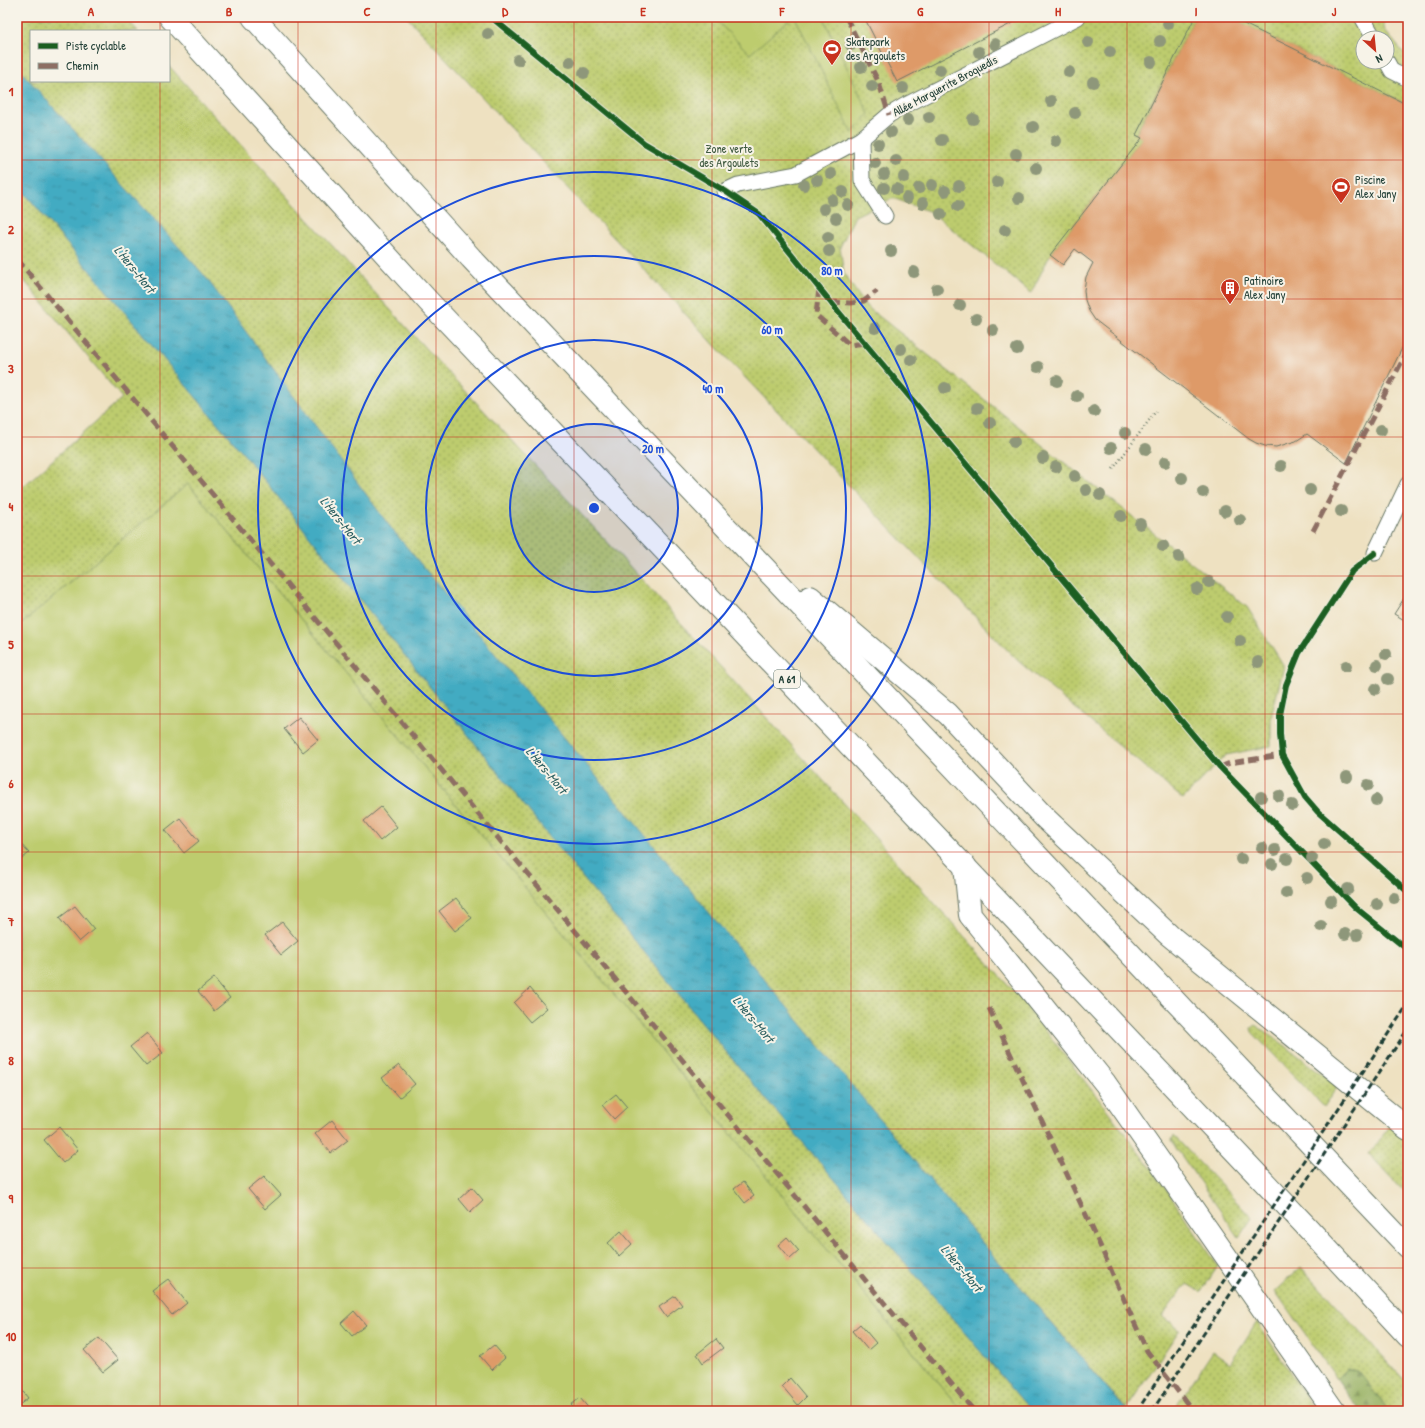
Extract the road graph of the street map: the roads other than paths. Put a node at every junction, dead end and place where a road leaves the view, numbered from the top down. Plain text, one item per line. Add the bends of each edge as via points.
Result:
1 (170, 17) edge
2 (253, 17) edge
3 (1078, 17) edge
4 (1362, 17) edge
5 (1369, 30) edge
6 (1391, 70) edge
7 (1408, 79) edge
8 (861, 139) junction
9 (725, 191) dead end
10 (885, 216) dead end
11 (1408, 484) edge
12 (724, 525) junction
13 (1375, 553) dead end
14 (965, 866) junction
15 (1408, 1129) edge
16 (1408, 1246) edge
17 (1408, 1336) edge
18 (1334, 1411) edge

1 - 14 highway, A 61 via 429,302
2 - 12 highway via 470,258
3 - 8 lane, Allée Marguerite Broquedis via 904,106
4 - 5 lane
6 - 7 lane
8 - 9 lane, Allée Marguerite Broquedis via 796,174 738,185
8 - 10 lane via 862,180
11 - 13 lane
12 - 15 highway via 948,714 1045,818 1169,936
12 - 16 highway
14 - 17 highway, A 61
14 - 18 highway via 970,915 1105,1083

